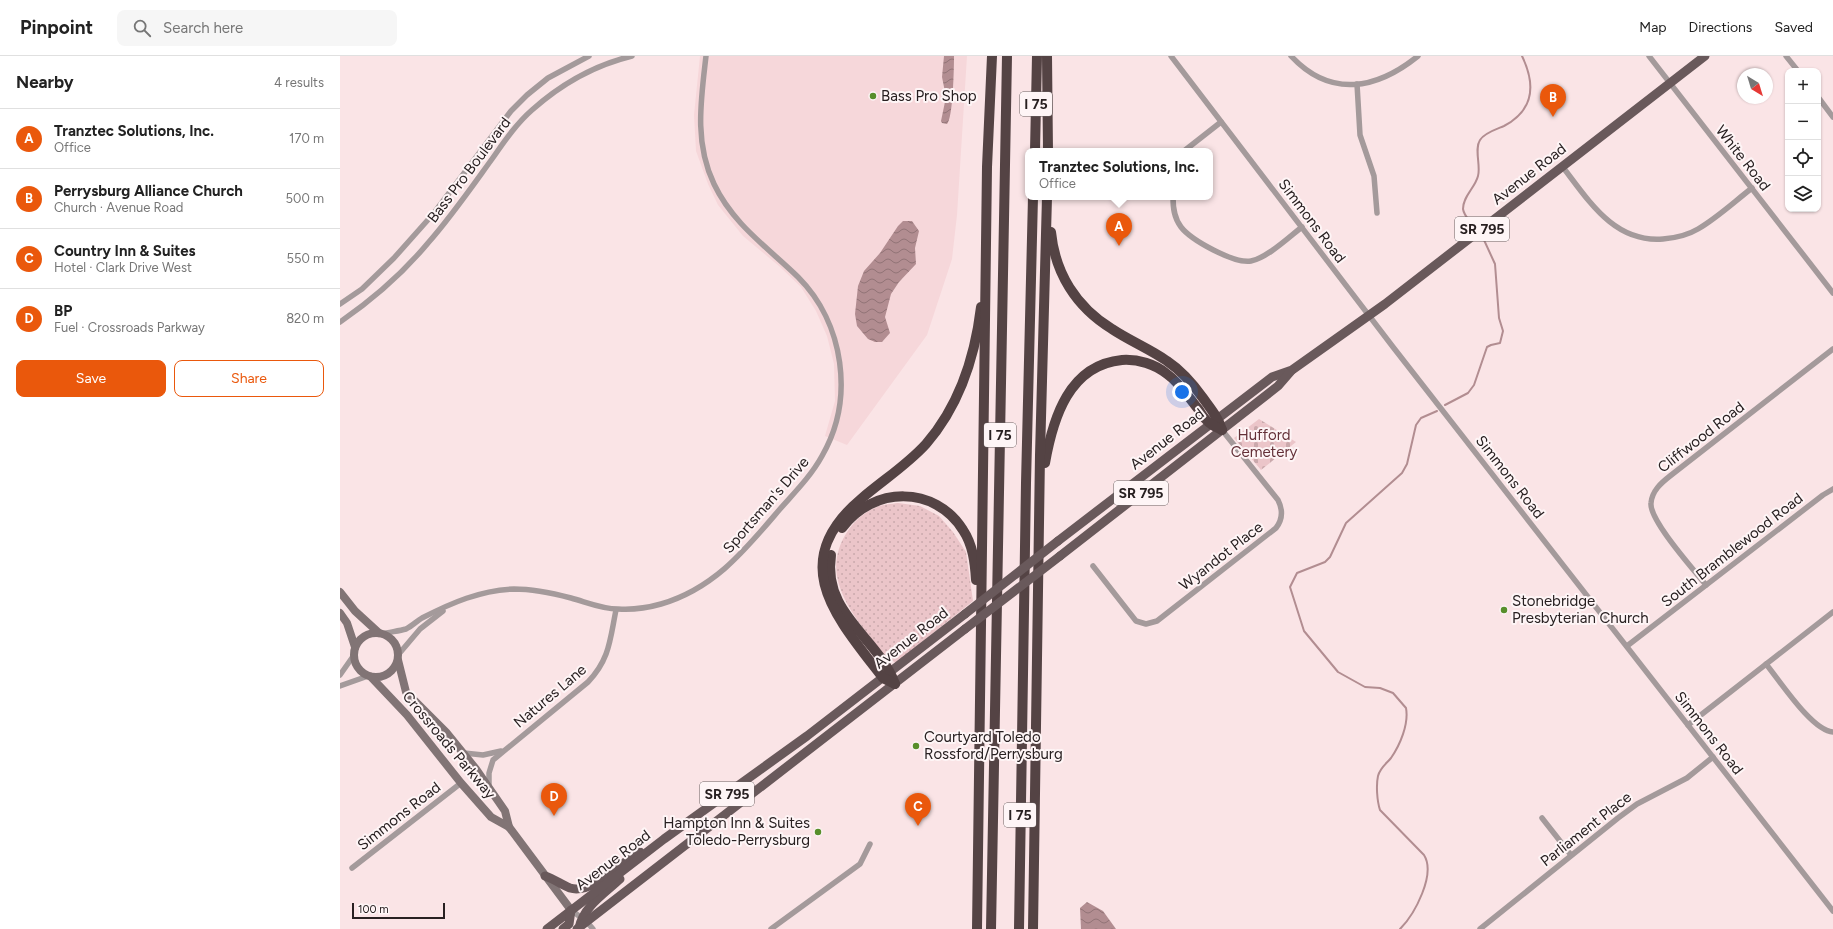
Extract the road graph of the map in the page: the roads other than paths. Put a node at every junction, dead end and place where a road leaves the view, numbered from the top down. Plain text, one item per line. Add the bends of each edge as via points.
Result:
1 (588, 56) edge
2 (632, 56) edge
3 (706, 56) edge
4 (992, 56) edge
5 (1007, 56) edge
6 (1037, 56) edge
7 (1047, 56) edge
8 (1171, 56) edge
9 (1292, 56) edge
10 (1418, 56) edge
11 (1649, 56) edge
12 (1705, 56) edge
13 (1786, 56) edge
14 (1796, 68) edge
15 (1670, 83) junction
16 (1358, 84) junction
17 (1821, 101) edge
18 (1833, 117) edge
19 (1221, 122) junction
20 (1034, 148) edge
21 (1048, 148) edge
22 (1188, 148) edge
23 (1562, 166) junction
24 (1752, 188) junction
25 (1033, 200) edge
26 (1048, 200) edge
27 (1048, 200) edge
28 (1173, 200) edge
29 (1377, 213) dead end
30 (1302, 227) junction
31 (986, 272) junction
32 (1833, 293) edge
33 (340, 304) edge
34 (1369, 315) junction
35 (340, 322) edge
36 (1833, 349) edge
37 (1292, 370) junction
38 (1218, 417) junction
39 (1209, 424) junction
40 (1222, 430) junction
41 (1833, 489) edge
42 (1040, 490) junction
43 (1093, 566) dead end
44 (1706, 585) junction
45 (340, 592) edge
46 (458, 601) junction
47 (616, 610) junction
48 (1833, 612) edge
49 (340, 613) edge
50 (380, 634) junction
51 (1627, 646) junction
52 (980, 647) junction
53 (355, 651) junction
54 (398, 657) junction
55 (1766, 664) junction
56 (340, 675) edge
57 (887, 675) junction
58 (369, 676) junction
59 (894, 684) junction
60 (340, 686) edge
61 (1688, 725) junction
62 (1833, 732) edge
63 (503, 750) junction
64 (464, 753) junction
65 (1713, 757) junction
66 (461, 783) junction
67 (490, 788) junction
68 (1542, 818) dead end
69 (509, 827) junction
70 (664, 839) junction
71 (870, 844) dead end
72 (1571, 855) junction
73 (352, 868) dead end
74 (545, 876) junction
75 (571, 910) junction
76 (1833, 911) edge
77 (587, 923) edge
78 (547, 929) edge
79 (563, 929) edge
80 (579, 929) edge
81 (771, 929) edge
82 (977, 929) edge
83 (991, 929) edge
84 (1019, 929) edge
85 (1033, 929) edge
86 (1480, 929) edge

1 - 33 street, Bass Pro Boulevard via 548,78 527,95 511,111 434,213 394,258 362,289
2 - 35 street, Bass Pro Boulevard via 618,59 582,75 559,88 531,110 427,244 366,304
3 - 47 street, Sportsman's Drive via 699,126 708,170 731,213 803,283 826,317 833,333 841,370 840,409 823,455 811,475 741,554 719,574 700,588 674,600 640,608
4 - 31 highway
5 - 83 highway, I 75
6 - 20 highway, I 75
7 - 21 highway
8 - 19 street, Simmons Road
9 - 16 street via 1319,77 1337,83
10 - 16 street via 1391,75 1374,82
11 - 15 street, White Road
12 - 15 main road, Avenue Road / SR 795
13 - 14 street
15 - 23 main road, Avenue Road / SR 795
15 - 24 street, White Road
16 - 29 street via 1360,136 1374,176
17 - 18 street
19 - 22 street
19 - 30 street, Simmons Road
23 - 24 street via 1610,223 1626,233 1648,239 1678,237 1698,229
23 - 34 main road, Avenue Road / SR 795
24 - 32 street, White Road
25 - 84 highway, I 75
26 - 38 highway via 1054,253 1064,279 1075,297 1100,321 1179,370
27 - 42 highway
28 - 30 street via 1176,217 1184,230 1235,260 1251,261 1260,258
30 - 34 street, Simmons Road
31 - 52 highway
31 - 57 highway via 970,362 948,414 913,457 847,512 831,534 825,552 824,580 828,599 837,615
34 - 37 main road, Avenue Road / SR 795
34 - 51 street, Simmons Road
36 - 44 street, Cliffwood Road via 1670,476 1654,493 1650,505 1658,523
37 - 38 main road, Avenue Road / SR 795 via 1272,378
37 - 40 main road, Avenue Road / SR 795 via 1278,386
38 - 39 main road, Avenue Road / SR 795
38 - 40 highway
39 - 40 highway
39 - 42 highway via 1181,387 1160,369 1134,360 1106,363 1082,376 1064,398 1048,442
39 - 57 main road, Avenue Road / SR 795, bridge
40 - 43 street, Wyandot Place via 1278,500 1282,515 1276,528 1151,623 1136,621
40 - 59 main road, Avenue Road / SR 795, bridge
41 - 44 street, South Bramblewood Road
42 - 85 highway
44 - 51 street, South Bramblewood Road
45 - 50 street via 355,611
46 - 47 street, Sportsman's Drive via 487,592 513,589 542,591
46 - 50 street, Sportsman's Drive via 407,628
46 - 54 street, Sportsman's Drive via 420,629
47 - 63 street, Natures Lane via 609,649 594,676
48 - 55 street
49 - 53 street via 347,623
50 - 53 street via 365,636 359,641
50 - 54 street via 395,644
51 - 61 street, Simmons Road
52 - 57 highway via 975,562 964,531 945,510 929,501 901,496 883,498 858,511 840,530 832,552 830,575 843,610
52 - 82 highway
53 - 56 street
53 - 58 street via 358,669
54 - 58 street via 392,671 386,676
54 - 64 street, Crossroads Parkway via 406,692
55 - 61 street
55 - 62 street via 1811,721 1822,730
57 - 59 highway
57 - 70 main road, Avenue Road / SR 795
58 - 60 street
58 - 66 street, Crossroads Parkway via 406,715
59 - 77 main road, Avenue Road / SR 795
61 - 65 street, Simmons Road
63 - 64 street, Natures Lane via 483,756
63 - 67 street, Natures Lane via 490,766
64 - 67 street, Crossroads Parkway
65 - 72 street, Parliament Place via 1674,786 1637,804
65 - 76 street, Simmons Road
66 - 69 street, Crossroads Parkway via 491,817
66 - 73 street, Simmons Road
67 - 69 street, Crossroads Parkway via 506,811
68 - 72 street
69 - 74 street, Crossroads Parkway
70 - 74 main road via 628,858 583,889 571,888
70 - 75 main road, Avenue Road / SR 795
70 - 77 main road via 586,910
71 - 81 street via 860,864
72 - 86 street, Parliament Place
74 - 75 street, Crossroads Parkway
75 - 77 street
75 - 78 main road, Avenue Road / SR 795
75 - 79 main road via 569,924
75 - 80 street
77 - 80 main road, Avenue Road / SR 795

